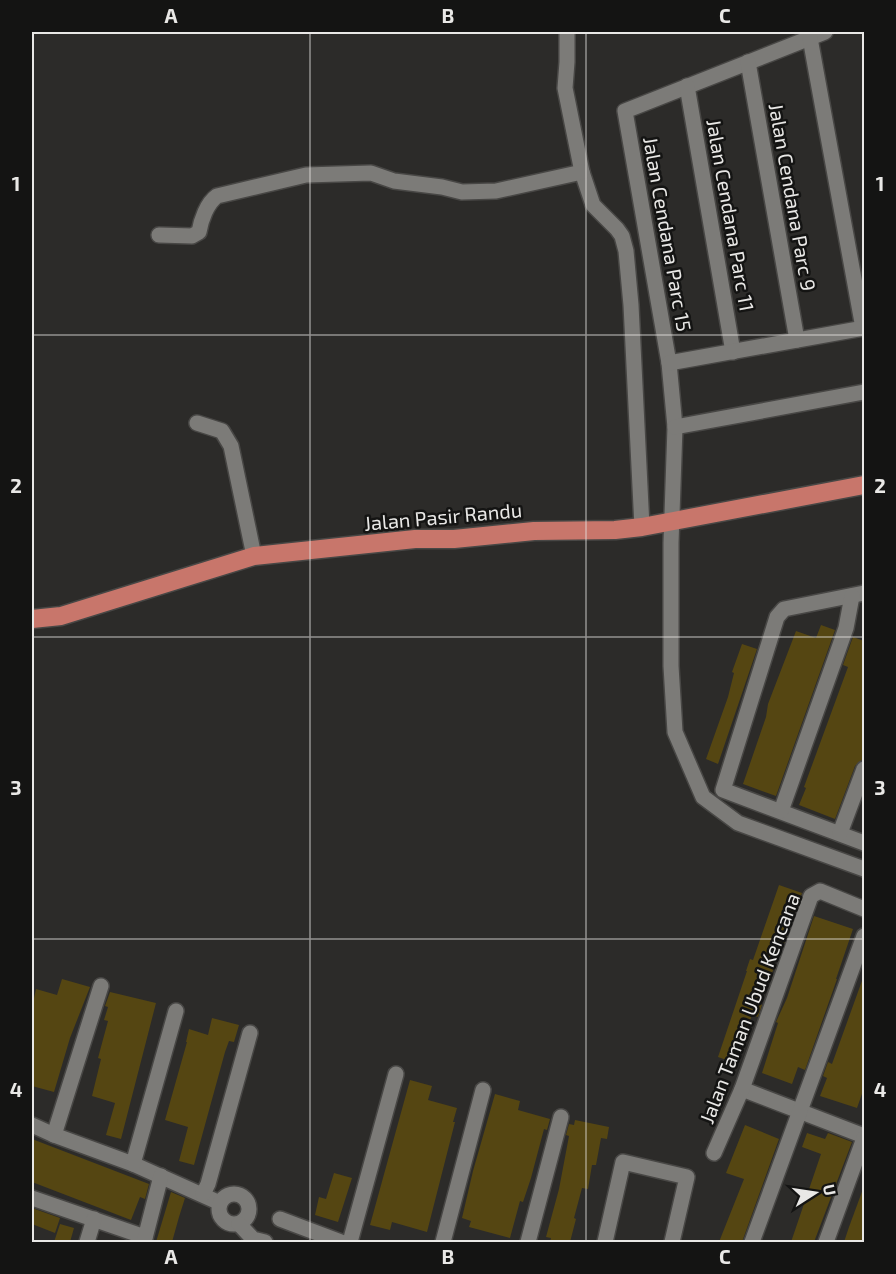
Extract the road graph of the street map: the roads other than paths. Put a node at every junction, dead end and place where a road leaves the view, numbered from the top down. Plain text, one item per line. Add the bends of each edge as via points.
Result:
1 (567, 32) edge
2 (825, 32) edge
3 (810, 38) junction
4 (748, 62) junction
5 (687, 86) junction
6 (582, 172) junction
7 (159, 235) dead end
8 (864, 328) edge
9 (797, 340) junction
10 (733, 352) junction
11 (669, 363) junction
12 (864, 392) edge
13 (197, 423) dead end
14 (675, 427) junction
15 (864, 485) edge
16 (671, 521) junction
17 (642, 527) junction
18 (254, 556) junction
19 (858, 595) edge
20 (32, 619) edge
21 (864, 769) edge
22 (782, 811) junction
23 (840, 833) junction
24 (864, 843) edge
25 (864, 869) edge
26 (864, 909) edge
27 (864, 936) edge
28 (101, 986) dead end
29 (176, 1011) dead end
30 (250, 1033) dead end
31 (396, 1074) dead end
32 (742, 1089) junction
33 (483, 1090) dead end
34 (800, 1111) junction
35 (561, 1118) dead end
36 (32, 1125) edge
37 (54, 1136) junction
38 (864, 1137) edge
39 (714, 1154) dead end
40 (133, 1164) junction
41 (161, 1176) junction
42 (204, 1194) junction
43 (32, 1198) edge
44 (220, 1203) junction
45 (94, 1219) junction
46 (280, 1219) dead end
47 (239, 1224) junction
48 (144, 1240) edge
49 (257, 1241) edge
50 (87, 1242) edge
51 (342, 1242) edge
52 (350, 1242) edge
53 (443, 1242) edge
54 (528, 1242) edge
55 (605, 1242) edge
56 (672, 1242) edge
57 (752, 1242) edge
58 (826, 1242) edge

1 - 6 street via 565,88
2 - 3 street
3 - 4 street
3 - 8 street
4 - 5 street
4 - 9 street, Jalan Cendana Parc 9
5 - 10 street, Jalan Cendana Parc 11
5 - 11 street, Jalan Cendana Parc 15 via 625,111
6 - 7 street via 496,191 462,192 394,181 372,173 306,175 217,196 210,201 199,232 192,236
6 - 17 street via 593,205 617,229 626,251
8 - 9 street
9 - 10 street
10 - 11 street
11 - 14 street, Jalan Cendana Parc 15
12 - 14 street
13 - 18 street via 222,431 231,446
14 - 16 street, Jalan Cendana Parc 15
15 - 16 main road, Jalan Pasir Randu
16 - 17 main road, Jalan Pasir Randu
16 - 25 street, Jalan Cendana Parc 15 via 675,732 703,797 738,823
17 - 18 main road, Jalan Pasir Randu via 416,539
18 - 20 main road, Jalan Pasir Randu via 61,616
19 - 22 street
19 - 22 street via 784,609 777,617 723,790
21 - 23 street
22 - 23 street
23 - 24 street
26 - 32 street, Jalan Taman Ubud Kencana via 820,891 811,896
27 - 34 street
28 - 37 street
29 - 40 street
30 - 42 street
31 - 52 street
32 - 34 street
32 - 39 street, Jalan Taman Ubud Kencana
33 - 53 street
34 - 38 street
34 - 57 street
35 - 54 street
36 - 37 street
37 - 40 street
38 - 58 street
40 - 41 street
41 - 42 street
41 - 48 street
42 - 44 street
43 - 45 street
44 - 47 street via 221,1217 229,1224
44 - 47 street via 232,1194 246,1199 249,1213
45 - 48 street
45 - 50 street
46 - 51 street
47 - 49 street
55 - 56 street via 623,1162 687,1177

